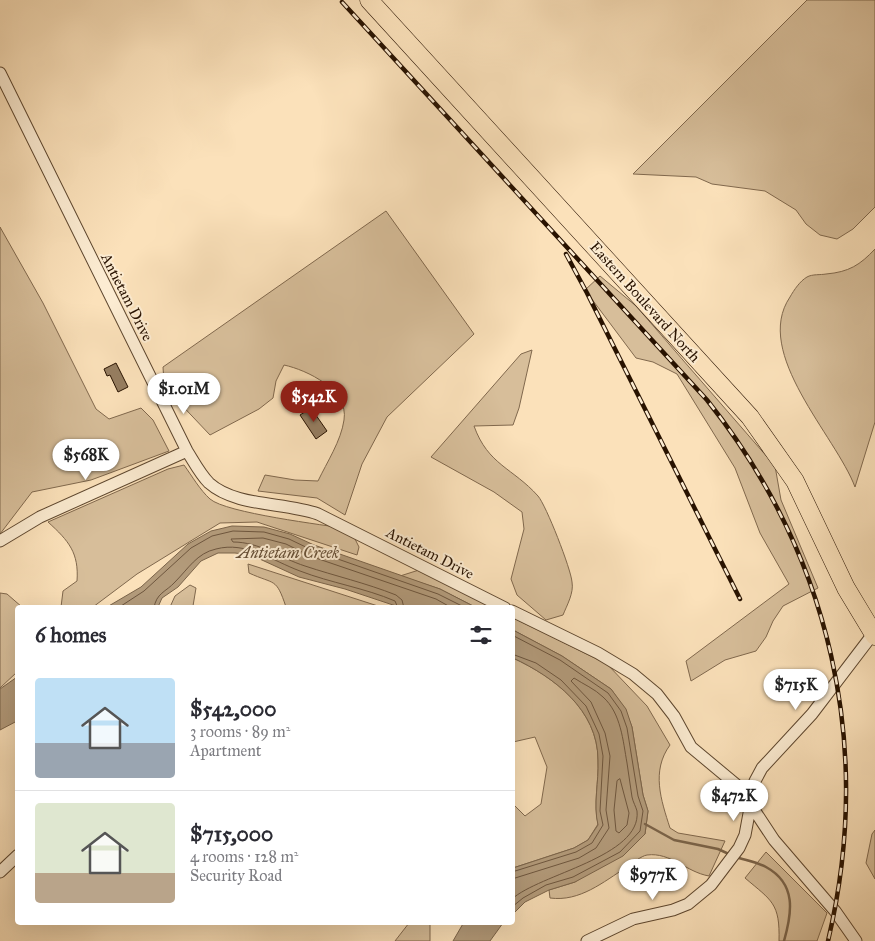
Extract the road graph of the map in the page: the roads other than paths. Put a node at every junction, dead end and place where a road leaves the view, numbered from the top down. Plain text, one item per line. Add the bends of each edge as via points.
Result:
1 (369, 0) edge
2 (0, 73) edge
3 (187, 450) junction
4 (0, 541) edge
5 (499, 605) edge
6 (515, 612) edge
7 (874, 635) edge
8 (750, 801) junction
9 (15, 858) edge
10 (0, 872) edge
11 (587, 941) edge
12 (856, 941) edge

1 - 7 main road, Eastern Boulevard North via 750,417 795,480 846,588
2 - 3 street, Antietam Drive
3 - 4 street via 40,517
3 - 5 street, Antietam Drive via 208,482 220,491 318,514
6 - 8 street via 605,657 657,694 691,747 739,787
7 - 8 street via 812,714 762,768
8 - 11 street via 745,835 739,848 711,885 688,904 633,919
8 - 12 street via 774,840 835,911
9 - 10 street

